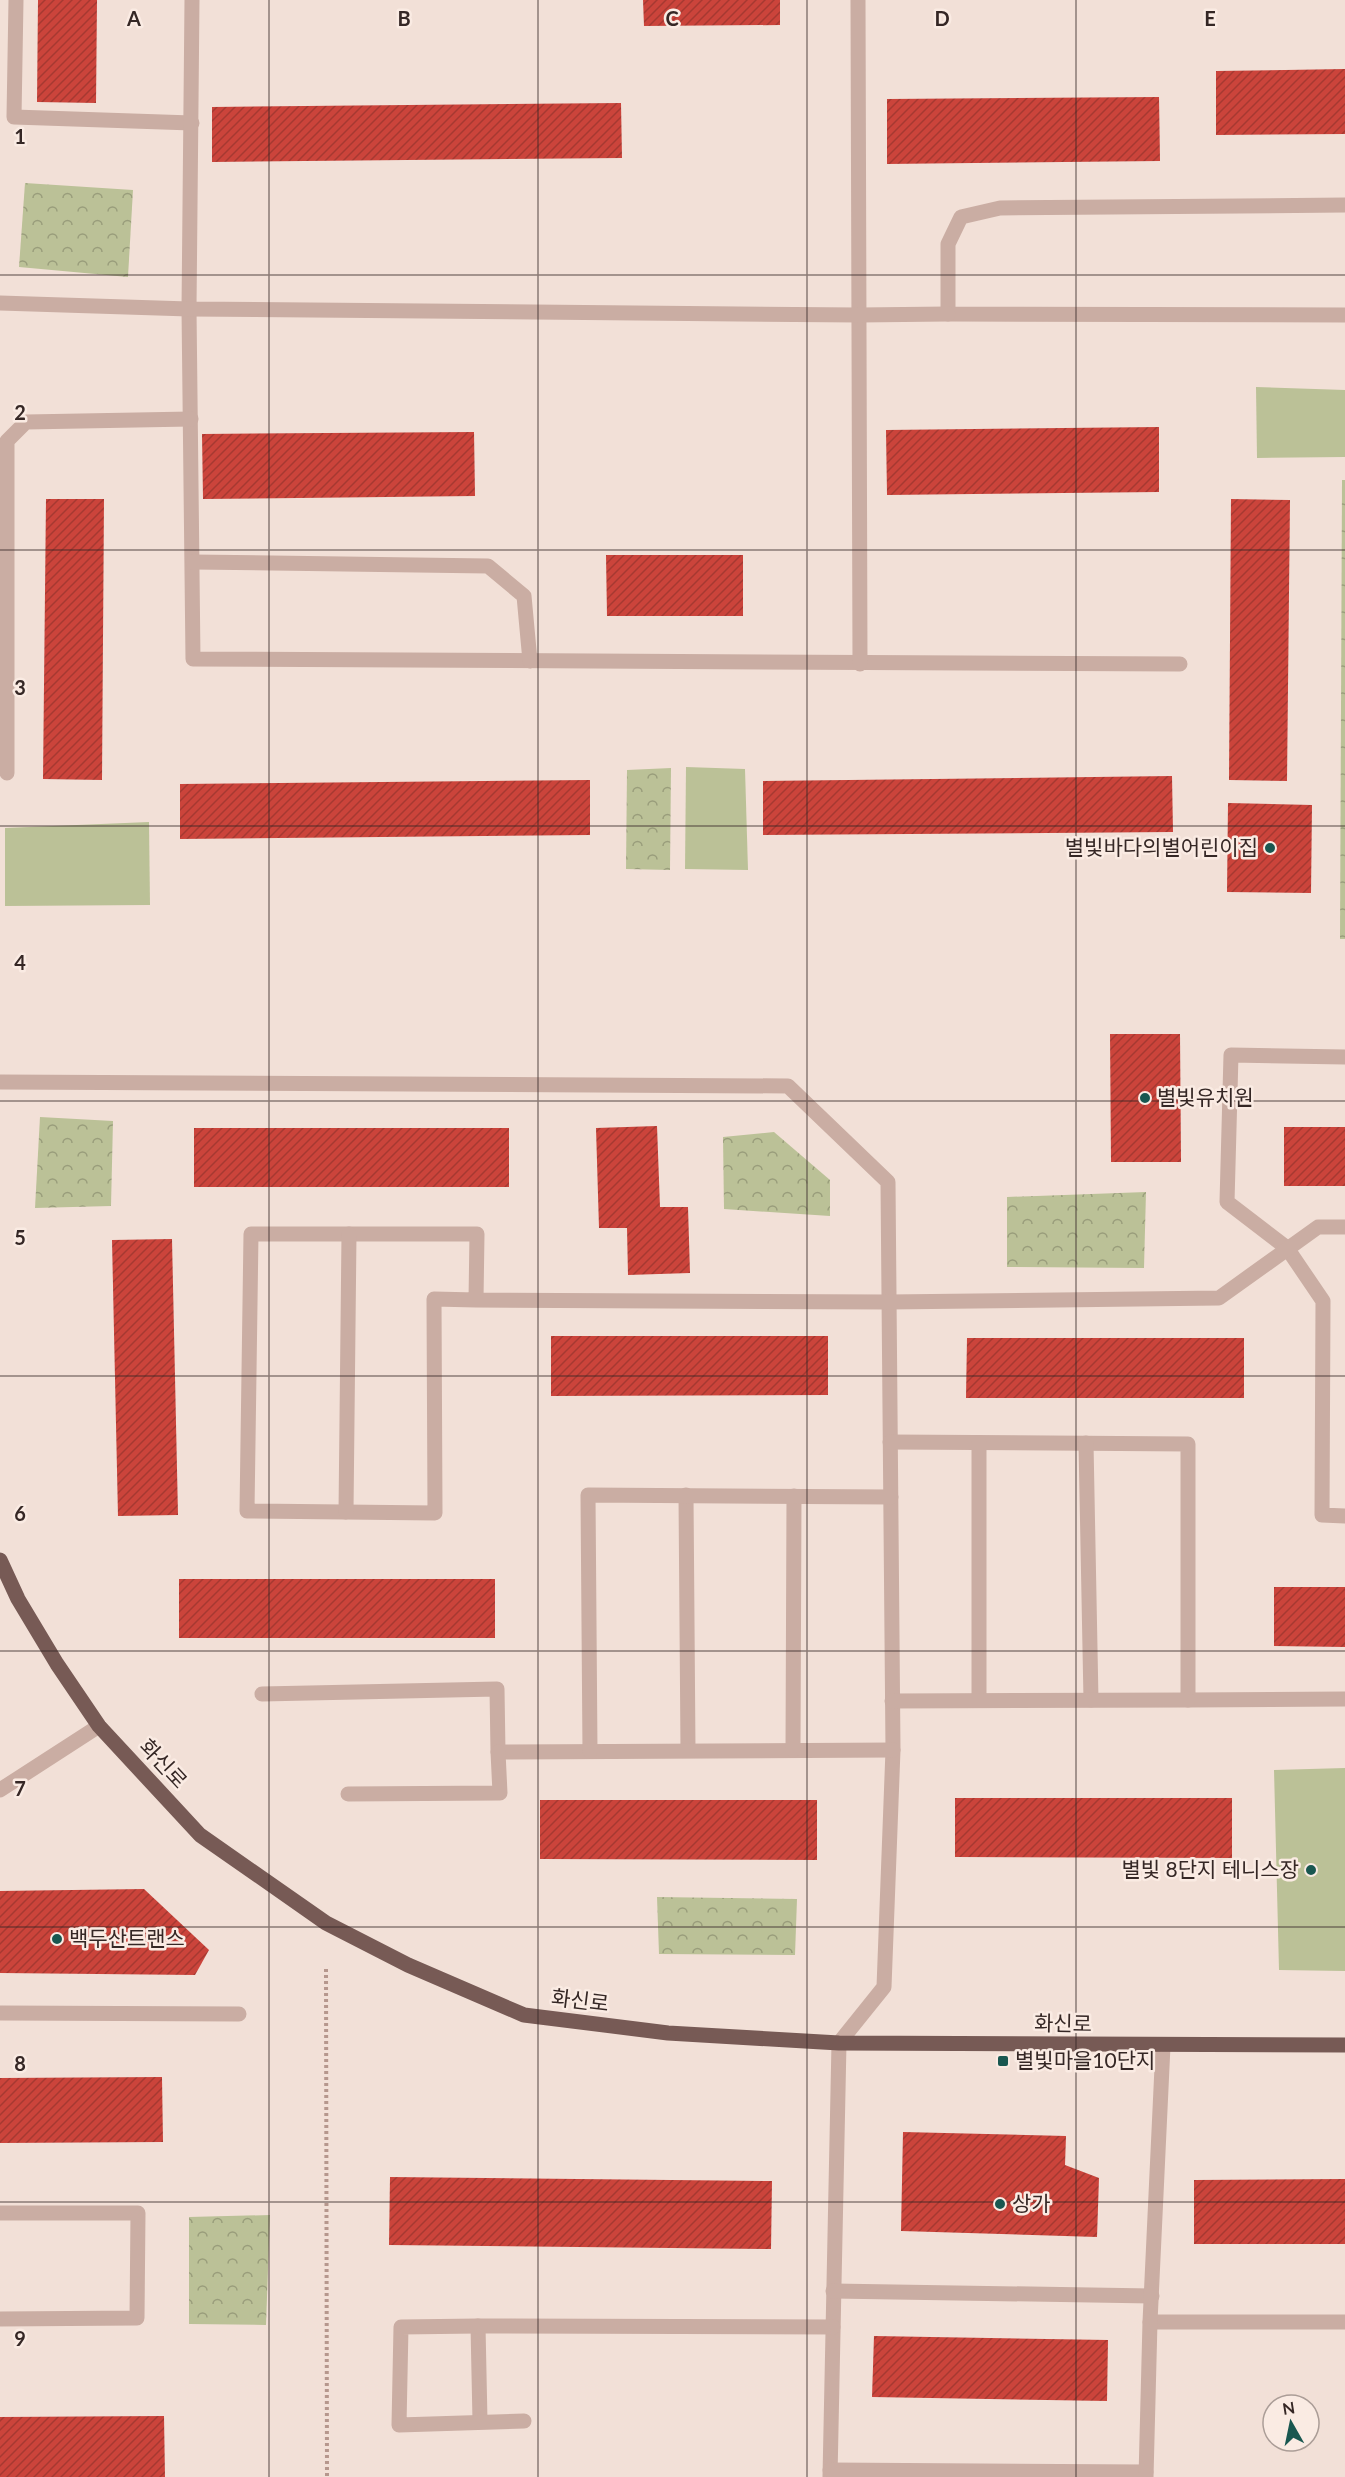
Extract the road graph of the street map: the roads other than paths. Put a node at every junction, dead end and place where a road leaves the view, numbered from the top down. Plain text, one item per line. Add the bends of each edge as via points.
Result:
1 (16, 0) edge
2 (192, 0) edge
3 (858, 0) edge
4 (192, 123) junction
5 (1345, 205) edge
6 (0, 303) edge
7 (189, 309) junction
8 (948, 314) junction
9 (859, 315) junction
10 (1345, 315) edge
11 (191, 419) junction
12 (193, 562) junction
13 (530, 660) junction
14 (860, 664) junction
15 (1180, 664) dead end
16 (7, 773) dead end
17 (1345, 1057) edge
18 (0, 1083) edge
19 (1345, 1227) edge
20 (349, 1234) junction
21 (1287, 1248) junction
22 (476, 1300) junction
23 (889, 1302) junction
24 (890, 1442) junction
25 (979, 1443) junction
26 (1086, 1443) junction
27 (686, 1495) junction
28 (794, 1496) junction
29 (891, 1497) junction
30 (346, 1512) junction
31 (1345, 1516) edge
32 (0, 1560) edge
33 (262, 1694) dead end
34 (1345, 1699) edge
35 (979, 1700) junction
36 (1090, 1700) junction
37 (1188, 1700) junction
38 (892, 1701) junction
39 (99, 1726) junction
40 (688, 1750) junction
41 (793, 1750) junction
42 (893, 1750) junction
43 (591, 1751) junction
44 (498, 1752) junction
45 (0, 1790) edge
46 (348, 1794) dead end
47 (0, 2013) edge
48 (239, 2014) dead end
49 (839, 2043) junction
50 (1345, 2045) edge
51 (1163, 2046) junction
52 (0, 2213) edge
53 (833, 2291) junction
54 (1152, 2296) junction
55 (0, 2319) edge
56 (1150, 2322) junction
57 (1345, 2322) edge
58 (478, 2325) junction
59 (833, 2327) junction
60 (480, 2421) junction
61 (524, 2421) dead end
62 (830, 2474) edge
63 (1146, 2475) edge

1 - 4 lane via 14,117
2 - 4 lane
3 - 9 lane
4 - 7 lane
5 - 8 lane via 1000,208 961,217 948,244
6 - 7 lane
7 - 9 lane
7 - 11 lane
8 - 9 lane
8 - 10 lane
9 - 14 lane
11 - 12 lane
11 - 16 lane via 26,422 7,441
12 - 13 lane via 488,566 524,596
12 - 13 lane via 193,659
13 - 14 lane
14 - 15 lane
17 - 21 lane via 1231,1055 1227,1202
18 - 23 lane via 788,1086 888,1182
19 - 21 lane via 1317,1227
20 - 22 lane via 477,1234
20 - 30 lane
20 - 30 lane via 251,1234 248,1499 248,1511
21 - 23 lane via 1219,1298
21 - 31 lane via 1323,1301 1322,1515
22 - 23 lane
22 - 30 lane via 434,1299 435,1513
23 - 24 lane
24 - 25 lane
24 - 29 lane
25 - 26 lane
25 - 35 lane
26 - 36 lane
26 - 37 lane via 1188,1444
27 - 28 lane
27 - 40 lane
27 - 43 lane via 588,1495
28 - 29 lane
28 - 41 lane
29 - 38 lane
32 - 39 main road, 화신로 via 23,1609
33 - 44 lane via 497,1689
34 - 37 lane
35 - 36 lane
35 - 38 lane
36 - 37 lane
38 - 42 lane
39 - 45 lane
39 - 49 main road, 화신로 via 200,1835 326,1923 408,1965 524,2015 668,2033
40 - 41 lane
40 - 43 lane
41 - 42 lane
42 - 49 lane via 884,1987
43 - 44 lane
44 - 46 lane via 500,1793
47 - 48 lane
49 - 51 main road, 화신로
49 - 53 lane
50 - 51 main road, 화신로
51 - 54 lane
52 - 55 lane via 138,2213 137,2318
53 - 54 lane
53 - 59 lane
54 - 56 lane
56 - 57 lane
56 - 63 lane
58 - 59 lane
58 - 60 lane
58 - 60 lane via 400,2327 399,2425
59 - 62 lane
60 - 61 lane
62 - 63 lane

